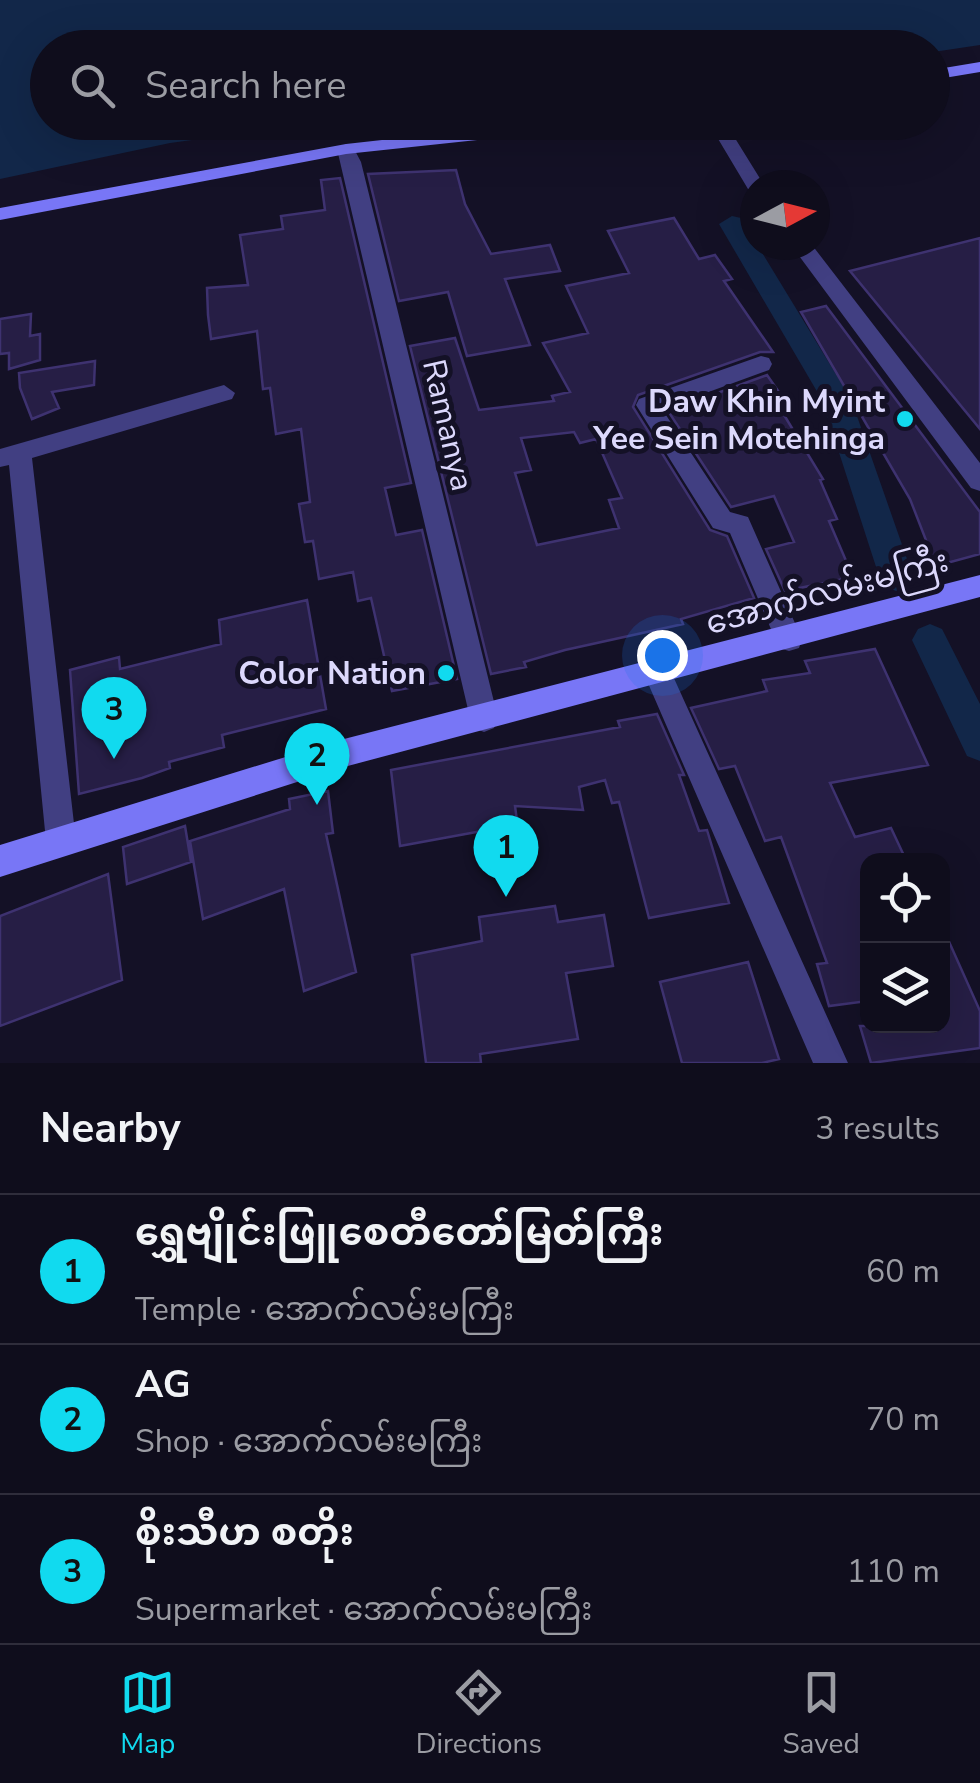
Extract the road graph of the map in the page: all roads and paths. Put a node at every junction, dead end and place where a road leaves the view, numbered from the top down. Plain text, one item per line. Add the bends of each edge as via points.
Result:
1 (980, 67) edge
2 (950, 72) edge
3 (431, 140) edge
4 (727, 140) edge
5 (346, 149) junction
6 (746, 170) edge
7 (0, 214) edge
8 (811, 260) edge
9 (761, 364) dead end
10 (224, 392) dead end
11 (10, 455) edge
12 (980, 481) edge
13 (980, 586) edge
14 (789, 639) junction
15 (658, 674) junction
16 (484, 718) junction
17 (61, 841) junction
18 (0, 861) edge
19 (831, 1063) edge

1 - 2 main road
3 - 5 main road
4 - 6 street
5 - 7 main road
5 - 16 street, Ramanya
8 - 12 street
9 - 14 street via 647,404 722,522 739,524
10 - 11 street
11 - 17 street
13 - 14 main road, အောက်လမ်းမကြီး
14 - 15 main road, အောက်လမ်းမကြီး
15 - 16 main road, အောက်လမ်းမကြီး
15 - 19 street
16 - 17 main road, အောက်လမ်းမကြီး via 344,753
17 - 18 main road, အောက်လမ်းမကြီး

